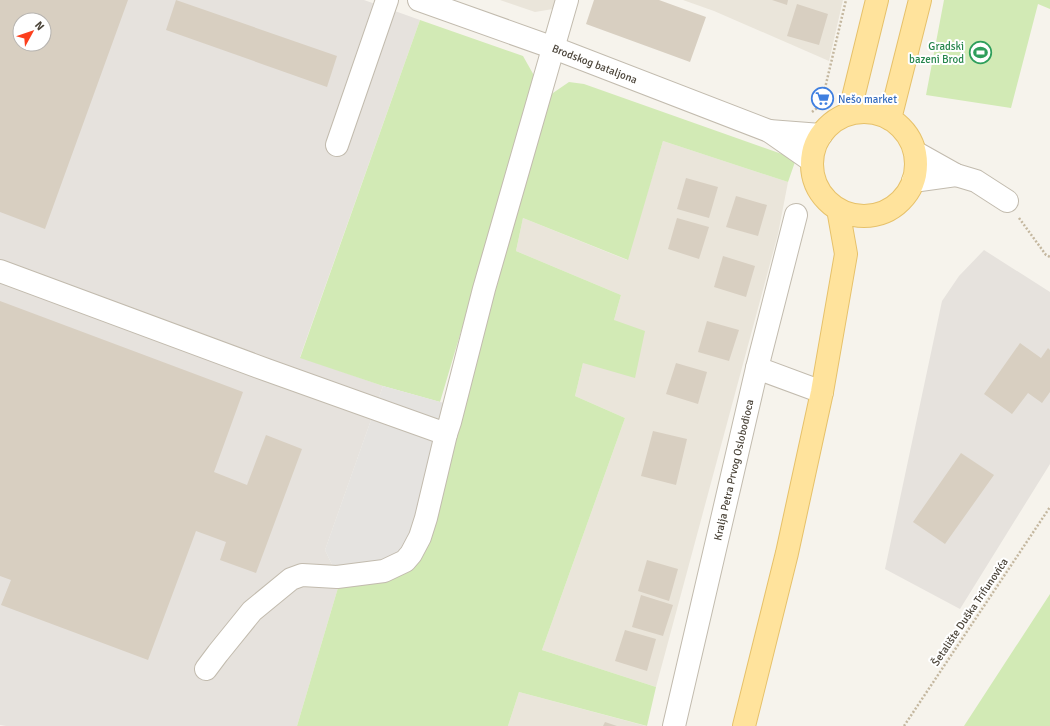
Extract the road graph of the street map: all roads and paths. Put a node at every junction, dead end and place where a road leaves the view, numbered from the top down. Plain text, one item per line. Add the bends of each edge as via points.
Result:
1 (387, 0) edge
2 (419, 0) edge
3 (567, 0) edge
4 (846, 0) edge
5 (877, 0) edge
6 (920, 0) edge
7 (554, 48) junction
8 (811, 113) dead end
9 (849, 114) junction
10 (890, 118) junction
11 (769, 131) junction
12 (821, 135) junction
13 (336, 145) dead end
14 (915, 152) junction
15 (812, 161) junction
16 (956, 175) junction
17 (913, 181) junction
18 (1008, 200) joint
19 (838, 209) junction
20 (796, 215) dead end
21 (872, 216) junction
22 (846, 254) junction
23 (1050, 257) edge
24 (0, 271) edge
25 (757, 368) junction
26 (822, 392) junction
27 (446, 434) junction
28 (1050, 507) edge
29 (206, 669) dead end
30 (674, 726) edge
31 (744, 726) edge
32 (904, 726) edge

1 - 13 street
2 - 7 street, Brodskog bataljona
3 - 7 street
4 - 8 path via 821,105
5 - 9 main road
6 - 10 main road
7 - 11 street, Brodskog bataljona
7 - 27 street via 484,289
9 - 10 main road via 877,113
9 - 12 main road via 836,120
10 - 14 main road via 910,138
11 - 12 street, Brodskog bataljona
11 - 15 street, Brodskog bataljona
12 - 15 main road
14 - 16 street
14 - 17 main road via 916,167
15 - 19 main road via 819,189
16 - 17 street
16 - 18 street via 976,181
17 - 21 main road via 907,194 898,204 886,212
18 - 23 path via 1034,239
19 - 21 main road via 855,215
19 - 22 main road
20 - 25 street, Kralja Petra Prvog Oslobodioca
21 - 22 main road
22 - 26 main road
24 - 27 street
25 - 26 street
25 - 30 street, Kralja Petra Prvog Oslobodioca
26 - 31 main road via 787,553
27 - 29 street via 420,538 405,561 384,571 337,577 302,575 291,578 252,611
28 - 32 path, Šetalište Duška Trifunovića

